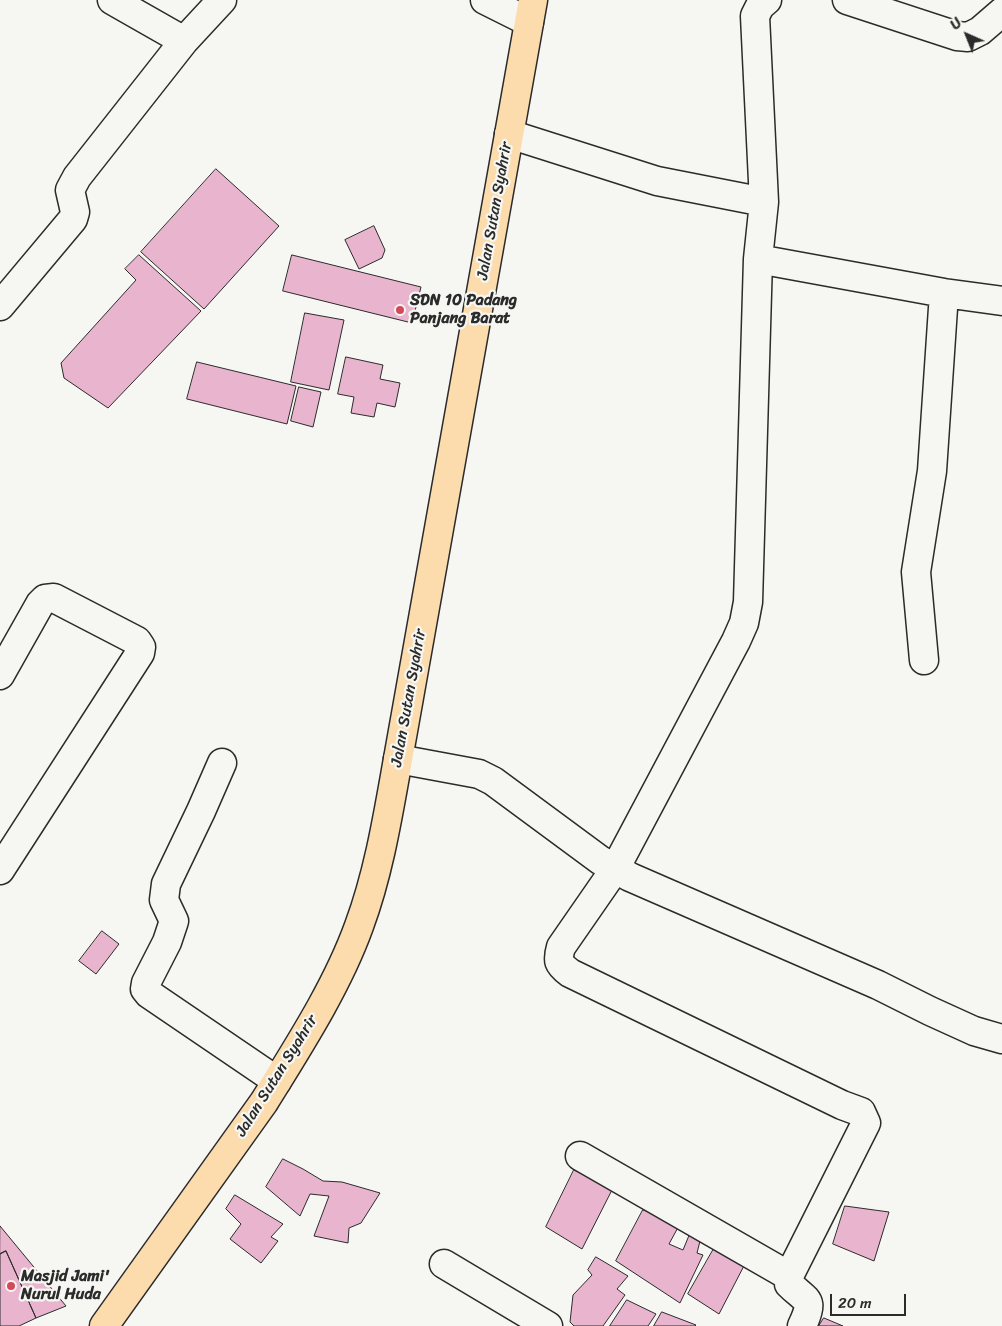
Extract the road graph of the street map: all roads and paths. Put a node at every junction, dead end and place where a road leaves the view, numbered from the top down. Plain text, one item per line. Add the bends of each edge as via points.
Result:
1 (112, 0) edge
2 (222, 0) edge
3 (485, 0) edge
4 (767, 0) edge
5 (847, 0) edge
6 (531, 11) edge
7 (1002, 12) edge
8 (184, 42) junction
9 (509, 134) junction
10 (764, 202) junction
11 (758, 259) junction
12 (944, 293) junction
13 (1002, 301) edge
14 (0, 306) edge
15 (924, 660) dead end
16 (0, 675) edge
17 (398, 759) junction
18 (222, 763) dead end
19 (614, 869) junction
20 (0, 870) edge
21 (1002, 1039) edge
22 (277, 1081) junction
23 (580, 1156) dead end
24 (444, 1264) dead end
25 (789, 1276) junction
26 (104, 1326) edge
27 (548, 1326) edge
28 (802, 1326) edge

1 - 8 street
2 - 8 street
3 - 6 street
4 - 10 street via 755,16
5 - 7 street via 968,37
6 - 9 highway, Jalan Sutan Syahrir
8 - 14 street via 73,183 70,190 75,212 73,219
9 - 10 street via 657,181
9 - 17 highway, Jalan Sutan Syahrir
10 - 11 street
11 - 12 street
11 - 19 street via 748,592 744,623
12 - 13 street
12 - 15 street via 932,471 916,572
16 - 20 street via 45,599 54,598 141,646 140,653
17 - 19 street via 479,774 493,781
17 - 22 highway, Jalan Sutan Syahrir via 371,889 359,926 323,1003
18 - 22 street via 166,884 164,900 174,921 145,989
19 - 21 street via 930,1011
19 - 25 street via 561,947 558,958 561,966 861,1112 866,1122
22 - 26 highway, Jalan Sutan Syahrir
23 - 25 street
24 - 27 street
25 - 28 street via 789,1284 804,1296 809,1305

